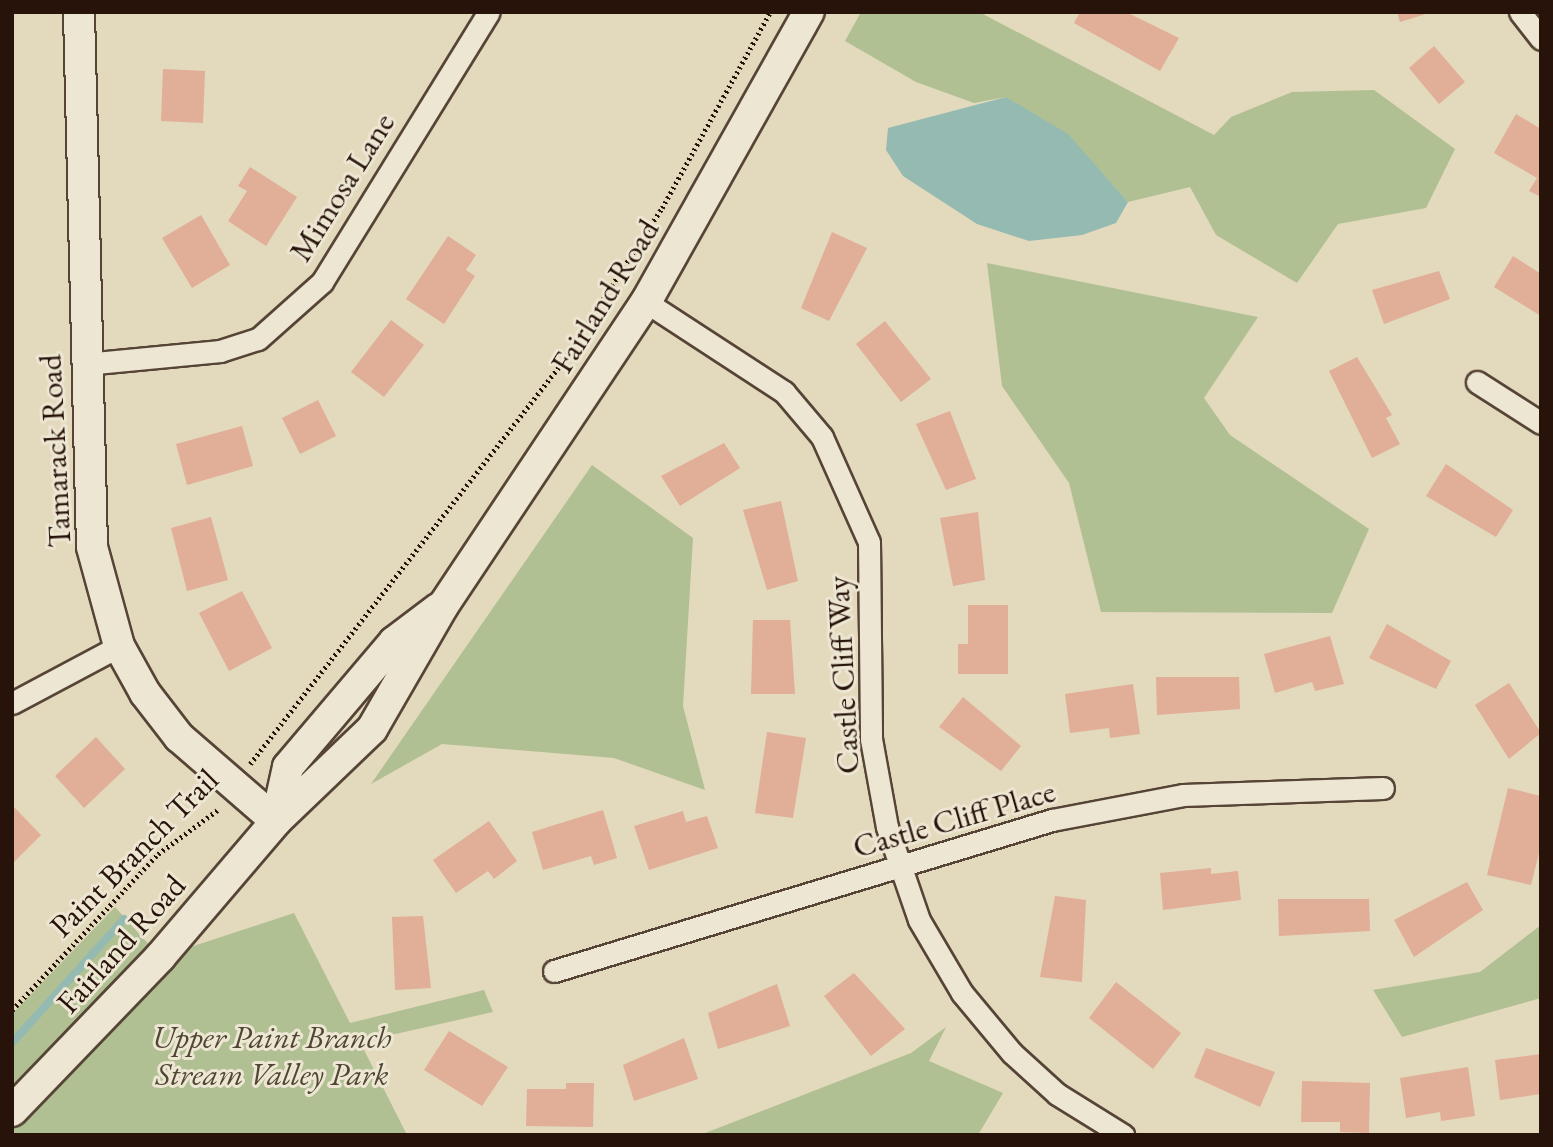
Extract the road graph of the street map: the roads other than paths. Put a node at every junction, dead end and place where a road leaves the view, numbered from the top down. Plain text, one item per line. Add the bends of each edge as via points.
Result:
1 (79, 12) edge
2 (489, 12) edge
3 (809, 12) edge
4 (1520, 12) edge
5 (1541, 39) edge
6 (646, 302) junction
7 (85, 364) junction
8 (1477, 382) dead end
9 (1541, 422) edge
10 (119, 646) junction
11 (12, 704) edge
12 (1383, 788) dead end
13 (276, 821) junction
14 (900, 867) junction
15 (554, 971) dead end
16 (12, 1111) edge
17 (1124, 1135) edge

1 - 7 main road, Tamarack Road
2 - 7 street, Mimosa Lane via 322,282 258,339 220,351
3 - 6 main road, Fairland Road
4 - 5 street
6 - 13 main road, Fairland Road via 443,606 372,729
6 - 14 street, Castle Cliff Way via 784,392 822,437 848,485 869,542 871,738
7 - 10 main road, Tamarack Road via 92,547
8 - 9 street
10 - 11 street
10 - 13 main road, Tamarack Road via 179,737
12 - 14 street, Castle Cliff Place via 1183,795 1052,820
13 - 16 main road, Fairland Road via 160,957
14 - 15 street, Castle Cliff Place
14 - 17 street, Castle Cliff Way via 919,920 962,993 1057,1094

